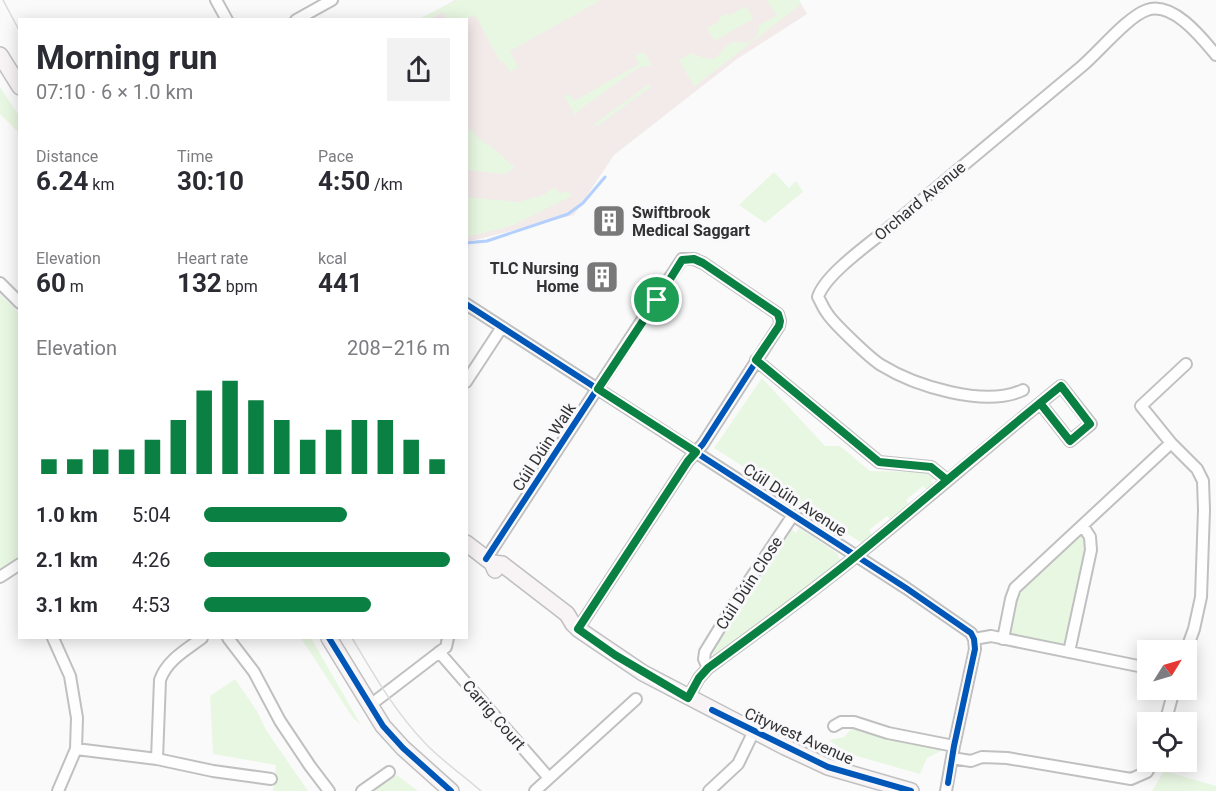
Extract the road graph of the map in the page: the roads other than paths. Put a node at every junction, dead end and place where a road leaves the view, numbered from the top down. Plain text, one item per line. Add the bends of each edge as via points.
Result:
1 (216, 0) edge
2 (332, 0) edge
3 (226, 18) edge
4 (300, 18) edge
5 (0, 55) edge
6 (1216, 55) edge
7 (18, 84) edge
8 (0, 283) edge
9 (18, 301) edge
10 (468, 305) edge
11 (502, 327) junction
12 (756, 360) junction
13 (1186, 364) dead end
14 (468, 379) edge
15 (598, 389) junction
16 (1023, 390) dead end
17 (1040, 403) junction
18 (1172, 443) junction
19 (696, 452) junction
20 (947, 480) junction
21 (793, 515) junction
22 (1083, 526) junction
23 (468, 545) edge
24 (856, 556) junction
25 (489, 561) junction
26 (18, 565) edge
27 (0, 577) edge
28 (575, 627) junction
29 (53, 639) edge
30 (201, 639) edge
31 (229, 639) edge
32 (329, 639) edge
33 (448, 639) edge
34 (974, 639) junction
35 (1003, 639) junction
36 (1190, 640) edge
37 (439, 652) junction
38 (1069, 652) junction
39 (1137, 666) edge
40 (708, 668) junction
41 (688, 698) junction
42 (636, 699) dead end
43 (369, 706) junction
44 (834, 726) dead end
45 (754, 731) junction
46 (954, 746) junction
47 (76, 749) junction
48 (952, 758) junction
49 (157, 759) junction
50 (389, 772) dead end
51 (1147, 772) edge
52 (549, 778) junction
53 (271, 779) dead end
54 (58, 791) edge
55 (329, 791) edge
56 (362, 791) edge
57 (451, 791) edge
58 (535, 791) edge
59 (710, 791) edge
60 (911, 791) edge
61 (946, 791) edge

1 - 3 street
2 - 4 street
5 - 7 street
6 - 16 street, Orchard Avenue via 1183,20 1159,9 1147,10 821,286 818,297 827,314 879,364 947,392 1000,396
8 - 9 street
10 - 11 street, Cúil Dúin Avenue
11 - 14 street
11 - 15 street, Cúil Dúin Avenue
12 - 15 street, Cúil Dúin Walk via 779,326 778,314 703,263 682,260
12 - 19 street
12 - 20 street via 879,462 931,467
13 - 18 street via 1140,406
15 - 19 street, Cúil Dúin Avenue
15 - 25 street, Cúil Dúin Walk
17 - 17 street via 1070,441 1090,424 1061,386
17 - 20 street
18 - 22 street
18 - 36 street via 1203,481 1201,597
19 - 21 street, Cúil Dúin Avenue
19 - 28 street
20 - 24 street
21 - 24 street, Cúil Dúin Avenue
21 - 40 street, Cúil Dúin Close via 705,652
22 - 35 street via 1016,588
22 - 38 street via 1090,537 1091,550
23 - 25 street, Citywest Avenue
24 - 34 street, Cúil Dúin Avenue via 957,622
24 - 40 street
25 - 28 street, Citywest Avenue via 502,564 567,614
26 - 27 street
28 - 41 street, Citywest Avenue
29 - 47 street via 70,676 77,718
30 - 49 street via 172,660 160,680
31 - 55 street
32 - 43 street
33 - 37 street
34 - 35 street
34 - 46 street
35 - 38 street
37 - 43 street
37 - 52 street, Carrig Court
38 - 39 street
40 - 41 street
41 - 45 street, Citywest Avenue
42 - 52 street
43 - 57 street via 393,738
44 - 46 street via 854,722
45 - 59 street via 738,764
45 - 60 street, Citywest Avenue via 828,767
46 - 48 street
47 - 49 street
47 - 54 street
48 - 51 street via 1007,758 1131,779
48 - 61 street
49 - 53 street
50 - 56 street
52 - 58 street

